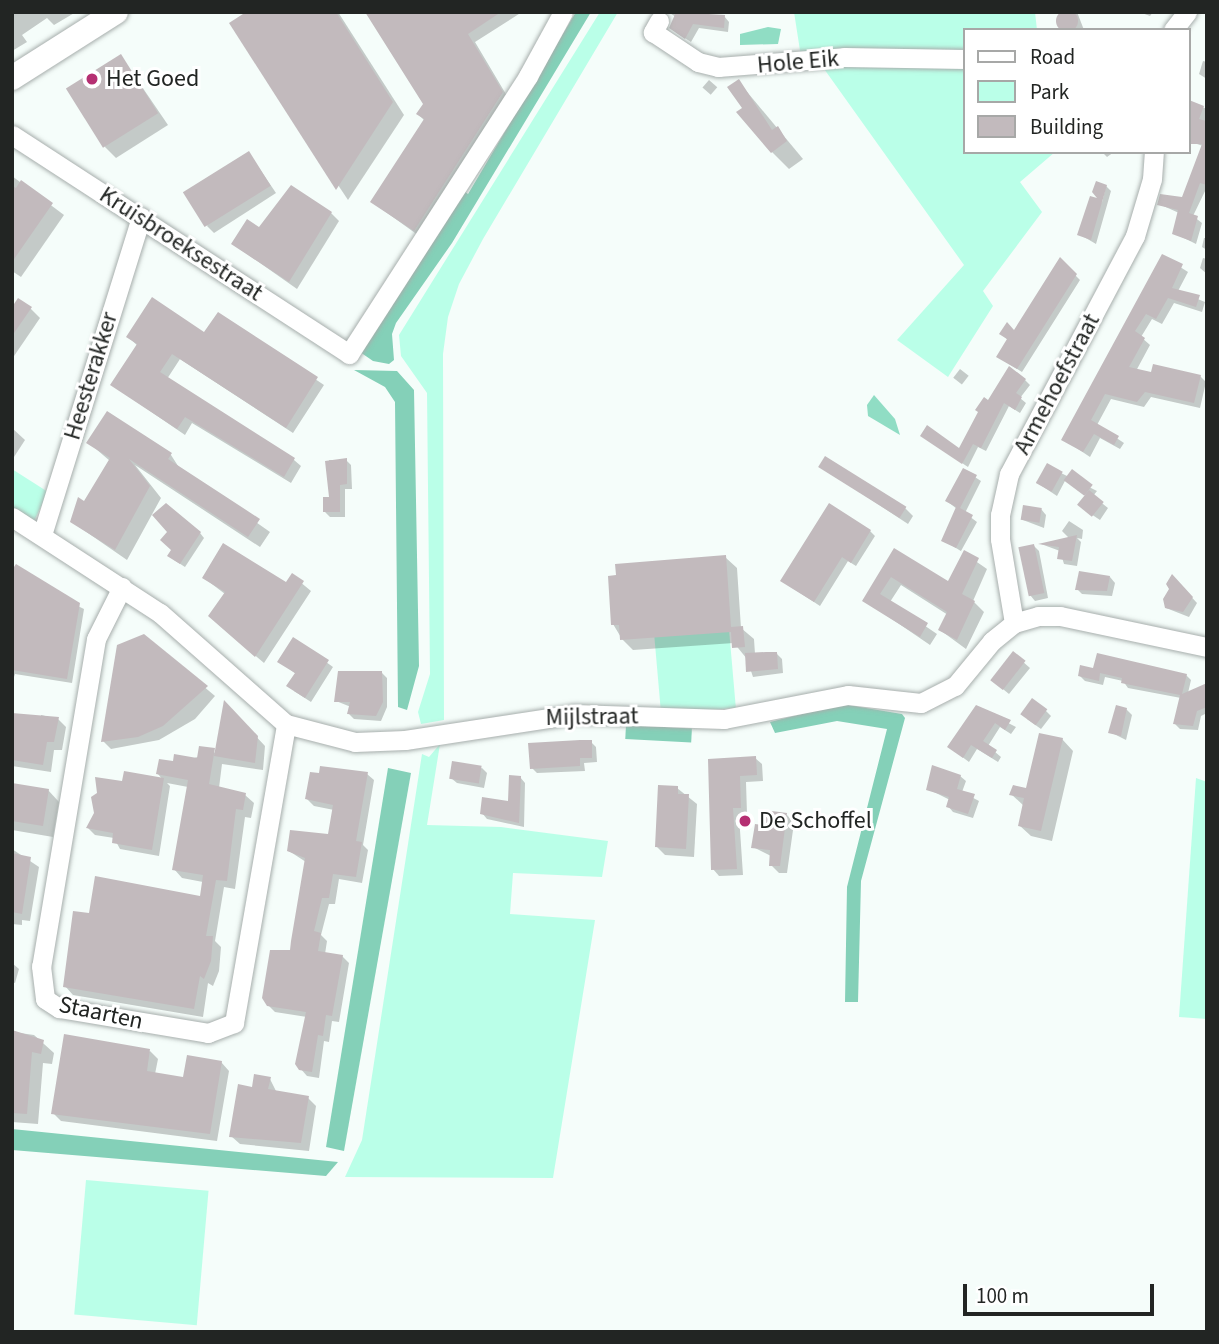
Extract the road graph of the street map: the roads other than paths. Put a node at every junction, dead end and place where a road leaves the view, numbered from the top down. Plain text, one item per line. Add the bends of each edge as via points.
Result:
1 (116, 12) edge
2 (563, 12) edge
3 (1187, 12) edge
4 (659, 21) dead end
5 (1175, 28) edge
6 (964, 59) edge
7 (12, 78) edge
8 (12, 135) edge
9 (1154, 154) edge
10 (141, 217) junction
11 (12, 517) edge
12 (42, 535) junction
13 (122, 587) junction
14 (1014, 623) junction
15 (1207, 647) edge
16 (286, 724) junction

1 - 7 main road
2 - 10 street, Kruisbroeksestraat via 528,76 349,355
3 - 5 street
4 - 6 street, Hole Eik via 653,32 698,62 718,67 844,57
8 - 10 street, Kruisbroeksestraat
9 - 14 street, Armehoefstraat via 1152,178 1135,236 1010,474 1000,515 1000,539
10 - 12 street, Heesterakker
11 - 12 street, Mijlstraat
12 - 13 street, Mijlstraat
13 - 16 street, Mijlstraat via 196,642
13 - 16 street, Staarten via 96,639 41,966 45,999 59,1008 208,1032 234,1023
14 - 15 street via 1060,616
14 - 16 street, Mijlstraat via 992,641 955,686 920,703 848,695 724,719 574,713 375,743 340,740

